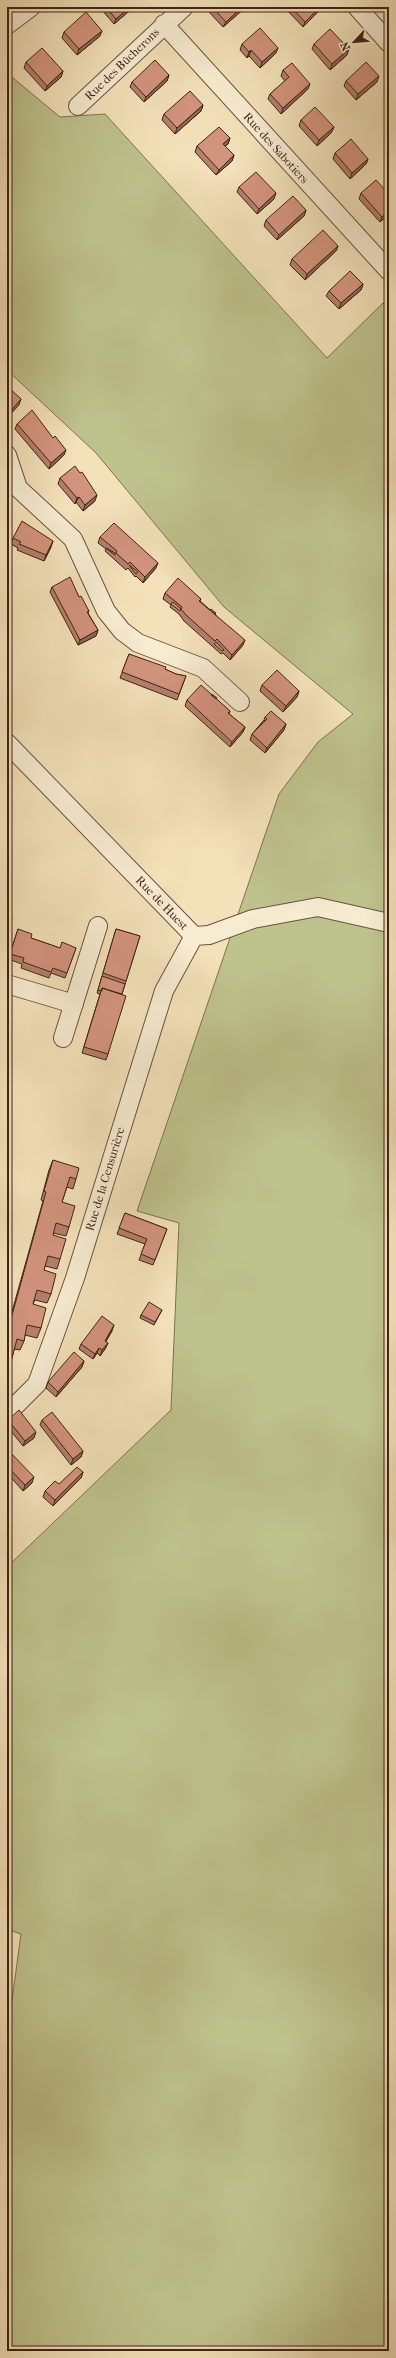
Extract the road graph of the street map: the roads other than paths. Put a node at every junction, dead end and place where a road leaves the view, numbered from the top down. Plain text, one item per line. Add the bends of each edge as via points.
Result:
1 (31, 7) edge
2 (184, 7) edge
3 (357, 7) edge
4 (164, 24) junction
5 (7, 25) edge
6 (389, 43) edge
7 (78, 106) dead end
8 (389, 271) edge
9 (7, 454) edge
10 (13, 487) edge
11 (240, 702) dead end
12 (7, 743) edge
13 (389, 923) edge
14 (98, 926) dead end
15 (194, 936) junction
16 (8, 987) edge
17 (74, 1004) junction
18 (63, 1038) dead end
19 (7, 1414) edge

1 - 5 street
2 - 4 street, Rue des Bûcherons
3 - 6 street
4 - 7 street, Rue des Bûcherons
4 - 8 street, Rue des Sabotiers
9 - 10 street
10 - 11 street via 73,539 106,611 122,630 138,643 203,668
12 - 15 street, Rue de Huest
13 - 15 street, Rue de Huest via 318,907 253,919 209,935
14 - 17 street
15 - 19 street, Rue de la Censurière via 164,991 75,1278 37,1384
16 - 17 street
17 - 18 street

